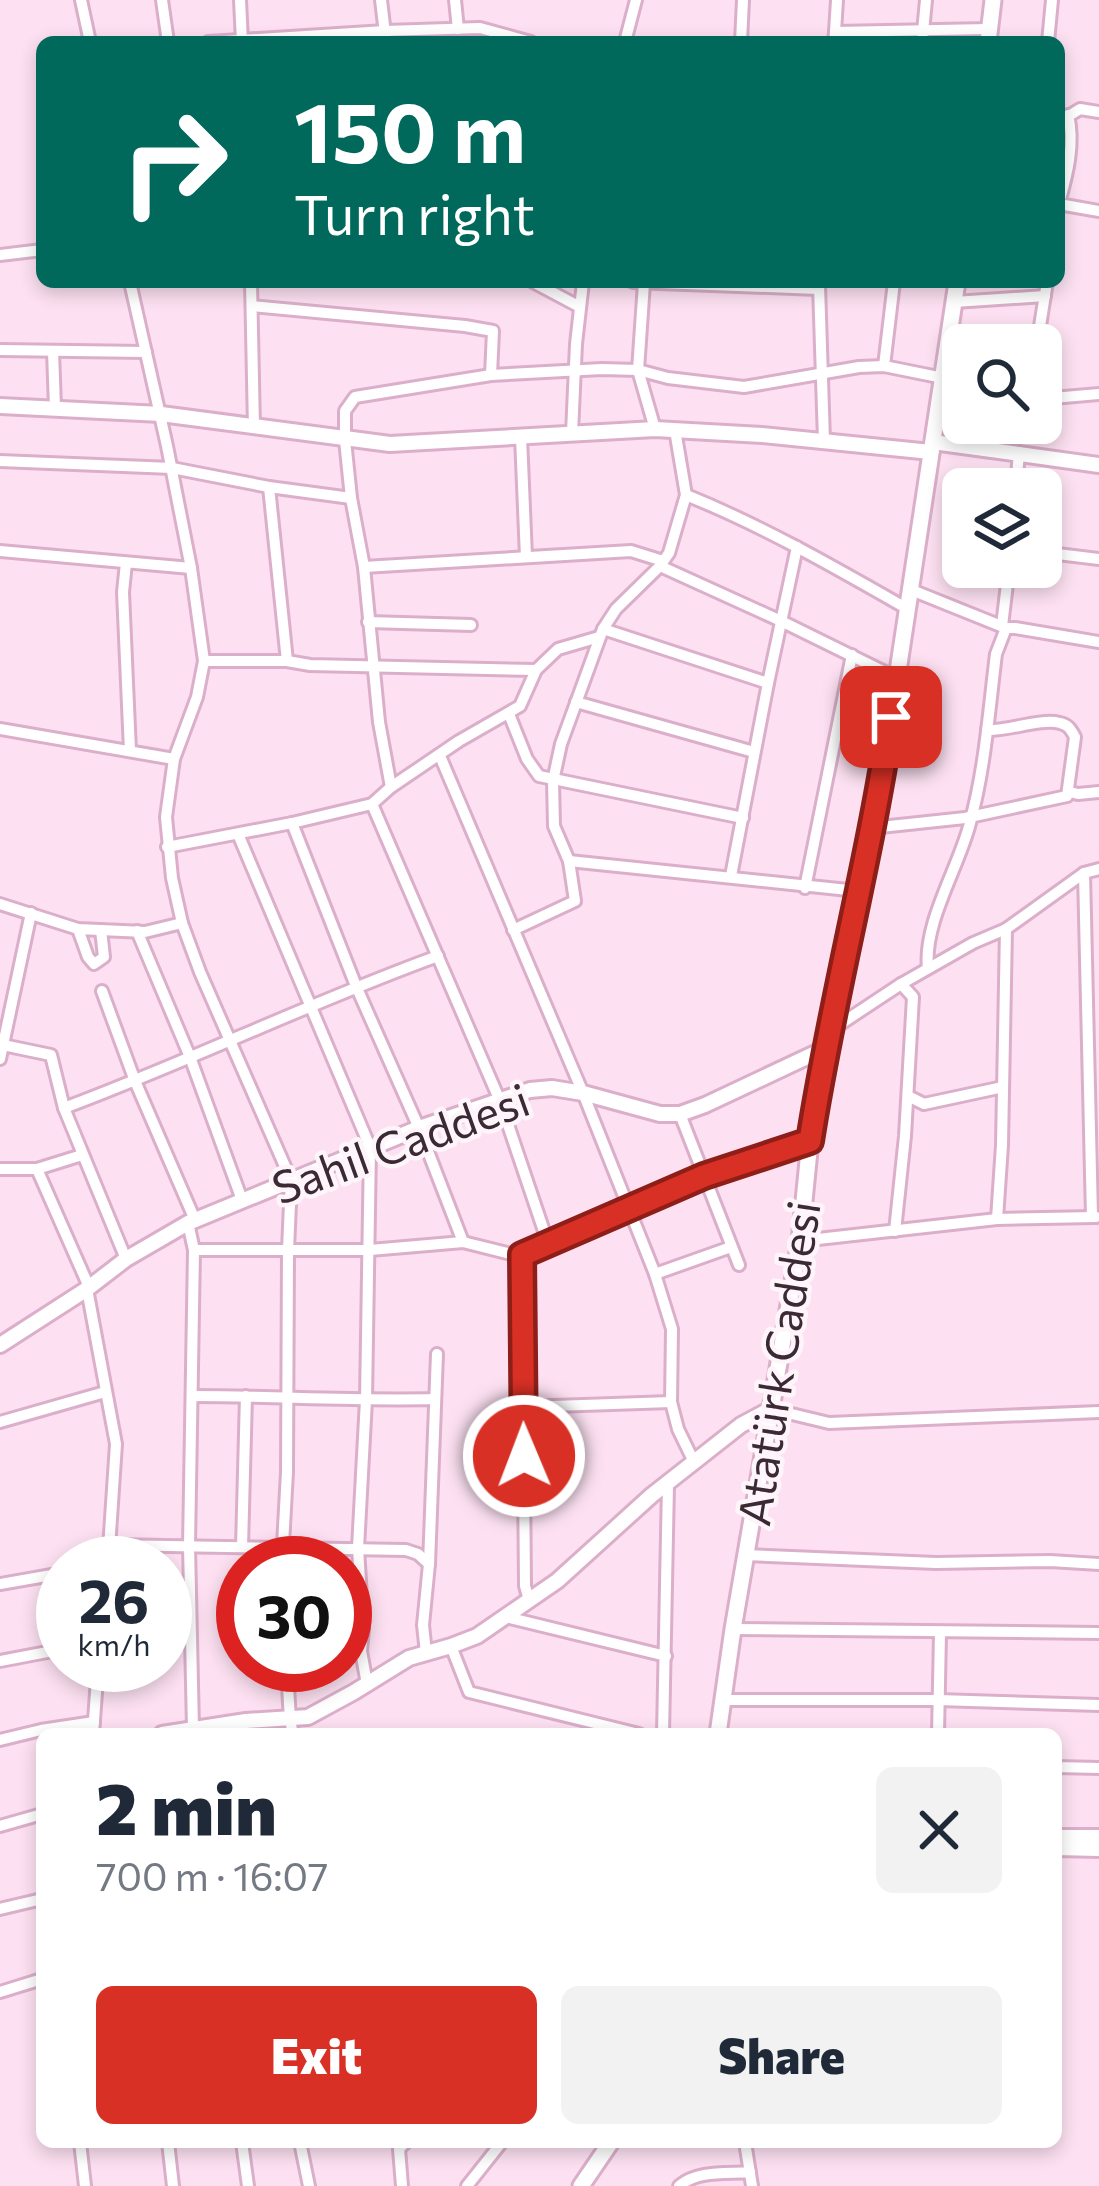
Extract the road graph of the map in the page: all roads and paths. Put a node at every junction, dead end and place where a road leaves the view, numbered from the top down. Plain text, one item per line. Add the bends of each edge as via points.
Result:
1 (81, 0) edge
2 (162, 0) edge
3 (241, 0) edge
4 (381, 0) edge
5 (455, 0) edge
6 (636, 0) edge
7 (743, 0) edge
8 (837, 0) edge
9 (926, 0) edge
10 (993, 0) edge
11 (1052, 0) edge
12 (458, 28) junction
13 (89, 36) edge
14 (167, 36) edge
15 (242, 36) edge
16 (386, 36) edge
17 (516, 36) edge
18 (627, 36) edge
19 (741, 36) edge
20 (834, 36) edge
21 (922, 36) edge
22 (988, 36) edge
23 (1049, 36) edge
24 (1099, 112) edge
25 (1065, 118) edge
26 (1065, 122) edge
27 (1065, 181) edge
28 (1065, 205) edge
29 (1099, 212) edge
30 (36, 251) edge
31 (0, 255) edge
32 (131, 288) edge
33 (251, 288) edge
34 (544, 288) edge
35 (582, 288) edge
36 (644, 288) edge
37 (819, 288) edge
38 (893, 288) edge
39 (956, 288) edge
40 (1046, 288) edge
41 (1045, 296) junction
42 (954, 302) junction
43 (252, 306) junction
44 (580, 307) junction
45 (951, 324) edge
46 (1040, 324) edge
47 (0, 350) edge
48 (53, 351) junction
49 (146, 352) junction
50 (884, 367) junction
51 (638, 370) junction
52 (575, 371) junction
53 (821, 374) junction
54 (490, 375) junction
55 (942, 377) edge
56 (942, 383) edge
57 (1099, 394) edge
58 (1062, 397) edge
59 (0, 406) edge
60 (55, 408) junction
61 (161, 414) junction
62 (254, 428) junction
63 (655, 429) junction
64 (675, 430) junction
65 (572, 433) junction
66 (521, 437) junction
67 (345, 440) junction
68 (824, 441) junction
69 (932, 447) junction
70 (1019, 452) junction
71 (0, 461) edge
72 (1099, 465) edge
73 (172, 468) junction
74 (1018, 468) edge
75 (269, 487) junction
76 (686, 495) junction
77 (351, 498) junction
78 (797, 547) junction
79 (0, 551) edge
80 (1062, 555) edge
81 (526, 557) junction
82 (1099, 559) edge
83 (126, 563) junction
84 (661, 564) junction
85 (364, 567) junction
86 (191, 568) junction
87 (1007, 588) edge
88 (909, 589) junction
89 (906, 608) junction
90 (782, 621) junction
91 (368, 622) junction
92 (471, 625) dead end
93 (1004, 627) junction
94 (601, 633) junction
95 (1099, 642) edge
96 (852, 656) junction
97 (204, 661) junction
98 (287, 661) junction
99 (373, 665) junction
100 (536, 670) junction
101 (897, 678) junction
102 (768, 683) junction
103 (576, 702) junction
104 (509, 714) junction
105 (0, 729) edge
106 (987, 730) junction
107 (130, 751) junction
108 (754, 752) junction
109 (440, 756) junction
110 (174, 758) junction
111 (553, 781) junction
112 (391, 787) junction
113 (1070, 792) junction
114 (1099, 792) edge
115 (372, 804) junction
116 (972, 817) junction
117 (743, 818) junction
118 (292, 823) junction
119 (871, 828) junction
120 (238, 834) junction
121 (167, 847) junction
122 (569, 861) junction
123 (1099, 869) edge
124 (1084, 873) junction
125 (731, 877) junction
126 (805, 888) junction
127 (859, 892) junction
128 (0, 904) edge
129 (31, 914) junction
130 (182, 922) junction
131 (78, 929) junction
132 (1006, 929) junction
133 (101, 930) junction
134 (513, 930) junction
135 (136, 932) junction
136 (438, 956) junction
137 (928, 968) junction
138 (901, 984) junction
139 (356, 986) junction
140 (102, 991) dead end
141 (311, 1006) junction
142 (826, 1041) junction
143 (231, 1042) junction
144 (1, 1052) edge
145 (190, 1057) junction
146 (135, 1081) junction
147 (1003, 1087) junction
148 (583, 1093) junction
149 (908, 1096) junction
150 (500, 1101) junction
151 (64, 1108) junction
152 (680, 1114) junction
153 (419, 1128) junction
154 (810, 1141) junction
155 (370, 1147) junction
156 (82, 1155) junction
157 (0, 1169) edge
158 (38, 1169) junction
159 (704, 1176) junction
160 (291, 1180) junction
161 (242, 1201) junction
162 (627, 1208) junction
163 (1095, 1217) edge
164 (997, 1219) junction
165 (191, 1222) junction
166 (896, 1231) junction
167 (800, 1241) junction
168 (464, 1242) junction
169 (548, 1243) junction
170 (731, 1247) junction
171 (194, 1250) junction
172 (288, 1250) junction
173 (370, 1250) junction
174 (522, 1255) junction
175 (126, 1259) junction
176 (739, 1265) dead end
177 (655, 1274) junction
178 (88, 1288) junction
179 (0, 1345) edge
180 (437, 1354) dead end
181 (105, 1392) junction
182 (193, 1396) junction
183 (246, 1396) junction
184 (286, 1396) junction
185 (435, 1399) junction
186 (366, 1400) junction
187 (671, 1402) junction
188 (524, 1407) junction
189 (771, 1409) junction
190 (1099, 1412) edge
191 (0, 1422) edge
192 (694, 1462) junction
193 (668, 1485) junction
194 (110, 1536) edge
195 (189, 1536) edge
196 (242, 1536) edge
197 (284, 1536) edge
198 (359, 1536) edge
199 (372, 1549) edge
200 (746, 1555) junction
201 (429, 1564) junction
202 (1099, 1564) edge
203 (36, 1578) edge
204 (0, 1584) edge
205 (529, 1600) junction
206 (506, 1617) junction
207 (733, 1629) junction
208 (940, 1633) junction
209 (1099, 1633) edge
210 (451, 1646) junction
211 (426, 1653) junction
212 (36, 1654) edge
213 (192, 1656) edge
214 (666, 1656) junction
215 (0, 1661) edge
216 (372, 1681) edge
217 (96, 1692) edge
218 (289, 1692) edge
219 (353, 1692) edge
220 (724, 1700) junction
221 (938, 1700) junction
222 (1099, 1705) edge
223 (291, 1726) edge
224 (93, 1728) edge
225 (194, 1728) edge
226 (200, 1728) edge
227 (615, 1728) edge
228 (662, 1728) edge
229 (719, 1728) edge
230 (938, 1728) edge
231 (36, 1731) edge
232 (0, 1740) edge
233 (1062, 1768) edge
234 (1099, 1768) edge
235 (36, 1816) edge
236 (0, 1826) edge
237 (1062, 1837) edge
238 (1099, 1837) edge
239 (1062, 1849) edge
240 (1099, 1849) edge
241 (36, 1901) edge
242 (0, 1910) edge
243 (36, 1981) edge
244 (0, 1992) edge
245 (81, 2148) edge
246 (168, 2148) edge
247 (243, 2148) edge
248 (301, 2148) edge
249 (401, 2148) edge
250 (497, 2148) edge
251 (607, 2148) edge
252 (746, 2148) edge
253 (751, 2179) edge
254 (85, 2186) edge
255 (173, 2186) edge
256 (248, 2186) edge
257 (309, 2186) edge
258 (402, 2186) edge
259 (467, 2186) edge
260 (581, 2186) edge
261 (679, 2186) edge

1 - 13 street
2 - 14 street
3 - 15 street
4 - 16 street
5 - 12 street
6 - 18 street
7 - 19 street
8 - 20 street
9 - 21 street
10 - 22 main road
11 - 23 street
12 - 16 street
12 - 17 street
24 - 25 street via 1080,109
26 - 27 street via 1072,132
28 - 29 street
30 - 31 street
32 - 49 street
33 - 43 street
34 - 44 street
35 - 44 street
36 - 51 street
37 - 53 street
38 - 50 street
39 - 42 main road, Atatürk Caddesi
40 - 41 street
41 - 42 street
41 - 46 street
42 - 45 main road, Atatürk Caddesi
43 - 54 street via 493,331
43 - 62 street
44 - 52 street
47 - 48 street
48 - 49 street
48 - 60 street
49 - 61 street
50 - 53 street
50 - 55 street
51 - 52 street
51 - 53 street via 744,387
51 - 63 street
52 - 54 street
52 - 65 street
53 - 68 street
54 - 67 street via 360,394 345,411
56 - 69 main road, Atatürk Caddesi
57 - 58 street
59 - 60 street
60 - 61 street
61 - 62 street
61 - 73 street
62 - 67 street
63 - 64 street
63 - 65 street
64 - 68 street
64 - 76 street
65 - 66 street
66 - 67 street
66 - 81 street
67 - 77 street
68 - 69 street
69 - 70 street
69 - 88 main road, Atatürk Caddesi
70 - 72 street
70 - 74 street
71 - 73 street
73 - 75 street
73 - 86 street
75 - 77 street
75 - 98 street
76 - 78 street
76 - 84 street
77 - 85 street
78 - 89 street
78 - 90 street
79 - 83 street
80 - 82 street
81 - 84 street via 631,551
81 - 85 street
83 - 86 street
83 - 107 street
84 - 90 street
84 - 94 street
85 - 91 street
86 - 97 street
87 - 93 street
88 - 89 main road, Atatürk Caddesi
88 - 93 street
89 - 101 main road, Atatürk Caddesi
90 - 96 street
90 - 102 street
91 - 92 street
91 - 99 street
93 - 95 street
93 - 106 street
94 - 100 street via 558,649
94 - 102 street
94 - 103 street
96 - 101 street
96 - 126 street
97 - 98 street
97 - 110 street
98 - 99 street
99 - 100 street
99 - 112 street
100 - 104 street
101 - 119 main road, Atatürk Caddesi
102 - 108 street
103 - 108 street
103 - 111 street
104 - 109 street
104 - 111 street via 538,776
105 - 107 street
106 - 113 street via 1065,725 1076,737
106 - 116 street
107 - 110 street
108 - 117 street
109 - 112 street
109 - 134 street
110 - 121 street
111 - 117 street
111 - 122 street via 554,826
112 - 115 street
113 - 114 street
113 - 116 street
115 - 118 street
115 - 136 street
116 - 119 street
116 - 137 street via 936,919
117 - 125 street
118 - 120 street
118 - 139 street
119 - 127 main road, Atatürk Caddesi
120 - 121 street
120 - 141 street
121 - 130 street
122 - 125 street
122 - 134 street via 575,901
123 - 124 street
124 - 132 street
124 - 163 street
125 - 126 street
126 - 127 street
127 - 142 main road, Atatürk Caddesi
128 - 129 street
129 - 131 street
129 - 144 street
130 - 135 street
130 - 143 street
131 - 133 street
131 - 133 street via 94,964 104,957
132 - 137 street
132 - 147 street
133 - 135 street
134 - 148 street
135 - 145 street
136 - 139 street
136 - 150 street
137 - 138 street
138 - 142 street
138 - 149 street via 913,997
139 - 141 street
139 - 153 street
140 - 146 street
141 - 143 street
141 - 155 street
142 - 152 street
142 - 154 main road, Atatürk Caddesi
143 - 145 street
143 - 160 street
144 - 151 street via 51,1055
145 - 146 street
145 - 161 street
146 - 151 street
146 - 165 street
147 - 149 street via 924,1104
147 - 164 street
148 - 150 street, Sahil Caddesi via 530,1090
148 - 152 street, Sahil Caddesi
148 - 162 street
149 - 166 street
150 - 153 street, Sahil Caddesi
150 - 169 street
151 - 156 street
152 - 159 street
153 - 155 street, Sahil Caddesi
153 - 168 street
154 - 159 street
154 - 167 main road, Atatürk Caddesi
155 - 160 street, Sahil Caddesi
155 - 173 street
156 - 158 street
156 - 175 street
157 - 158 street
158 - 178 street
159 - 162 street
159 - 170 street
160 - 161 street, Sahil Caddesi
160 - 172 street
161 - 165 street, Sahil Caddesi
162 - 169 street
162 - 177 street
163 - 164 street
164 - 166 street
165 - 171 street
165 - 175 street, Sahil Caddesi
166 - 167 street
167 - 189 main road, Atatürk Caddesi
168 - 173 street
168 - 174 street
169 - 174 street
170 - 176 street
170 - 177 street
171 - 172 street
171 - 182 street
172 - 173 street
172 - 184 street
173 - 186 street
174 - 188 street
175 - 178 street, Sahil Caddesi
177 - 187 street via 672,1329
178 - 179 street, Sahil Caddesi
178 - 181 street
180 - 185 street
181 - 191 street
181 - 194 street via 116,1444
182 - 183 street
182 - 195 street
183 - 184 street
183 - 196 street
184 - 186 street
184 - 197 street
185 - 186 street
185 - 201 street
186 - 198 street
187 - 188 street
187 - 192 street
188 - 205 street
189 - 190 street via 829,1423
189 - 192 street
189 - 200 main road, Atatürk Caddesi
192 - 193 street
193 - 205 street
193 - 214 street
199 - 201 street via 406,1550
200 - 202 street
200 - 207 main road, Atatürk Caddesi
201 - 211 street
203 - 204 street
205 - 206 street
206 - 210 street
206 - 214 street
207 - 208 street
207 - 220 main road, Atatürk Caddesi
208 - 209 street
208 - 221 street
210 - 211 street
210 - 227 street via 469,1692
211 - 216 street
212 - 215 street
213 - 225 street
214 - 228 street
217 - 224 street
218 - 223 street
219 - 223 street
220 - 221 street
220 - 229 main road, Atatürk Caddesi
221 - 222 street
221 - 230 street
223 - 226 street via 246,1720
231 - 232 street
233 - 234 street
235 - 236 street
237 - 238 street
239 - 240 street
241 - 242 street
243 - 244 street
245 - 254 street
246 - 255 street
247 - 256 street
248 - 257 street
249 - 258 street
250 - 259 street
251 - 260 main road
252 - 253 street
253 - 261 street via 701,2175

